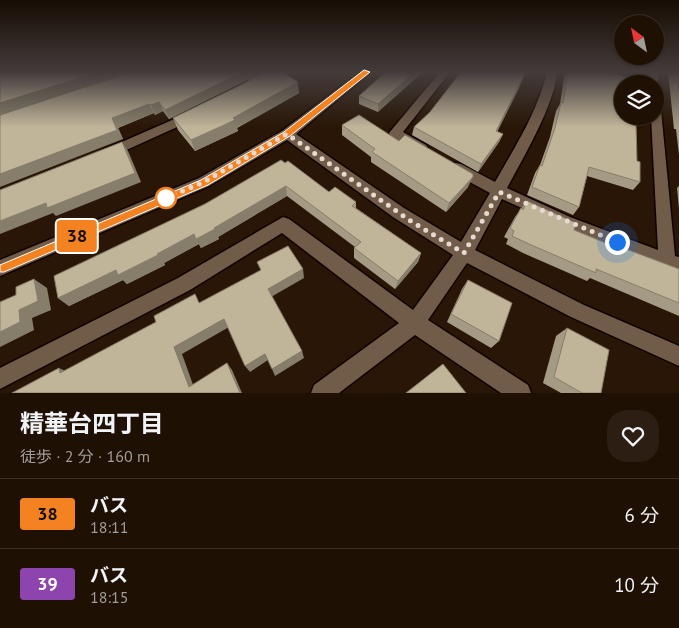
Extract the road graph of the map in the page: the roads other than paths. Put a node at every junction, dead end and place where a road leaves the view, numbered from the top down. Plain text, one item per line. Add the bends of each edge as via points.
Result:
1 (343, 90) edge
2 (430, 90) edge
3 (548, 90) edge
4 (202, 111) edge
5 (658, 125) edge
6 (287, 134) junction
7 (430, 153) edge
8 (90, 160) edge
9 (447, 163) edge
10 (499, 192) junction
11 (464, 253) junction
12 (673, 264) edge
13 (0, 268) edge
14 (415, 323) junction
15 (679, 356) edge
16 (0, 379) edge
17 (322, 393) edge
18 (520, 393) edge

1 - 6 street
2 - 7 street via 395,134
3 - 10 street
4 - 8 street
5 - 12 street
6 - 11 street via 412,222
6 - 13 street via 204,182
9 - 10 street
10 - 11 street
10 - 12 street
11 - 14 street
11 - 15 street via 600,323
14 - 16 street via 284,224 184,284
14 - 17 street
14 - 18 street

